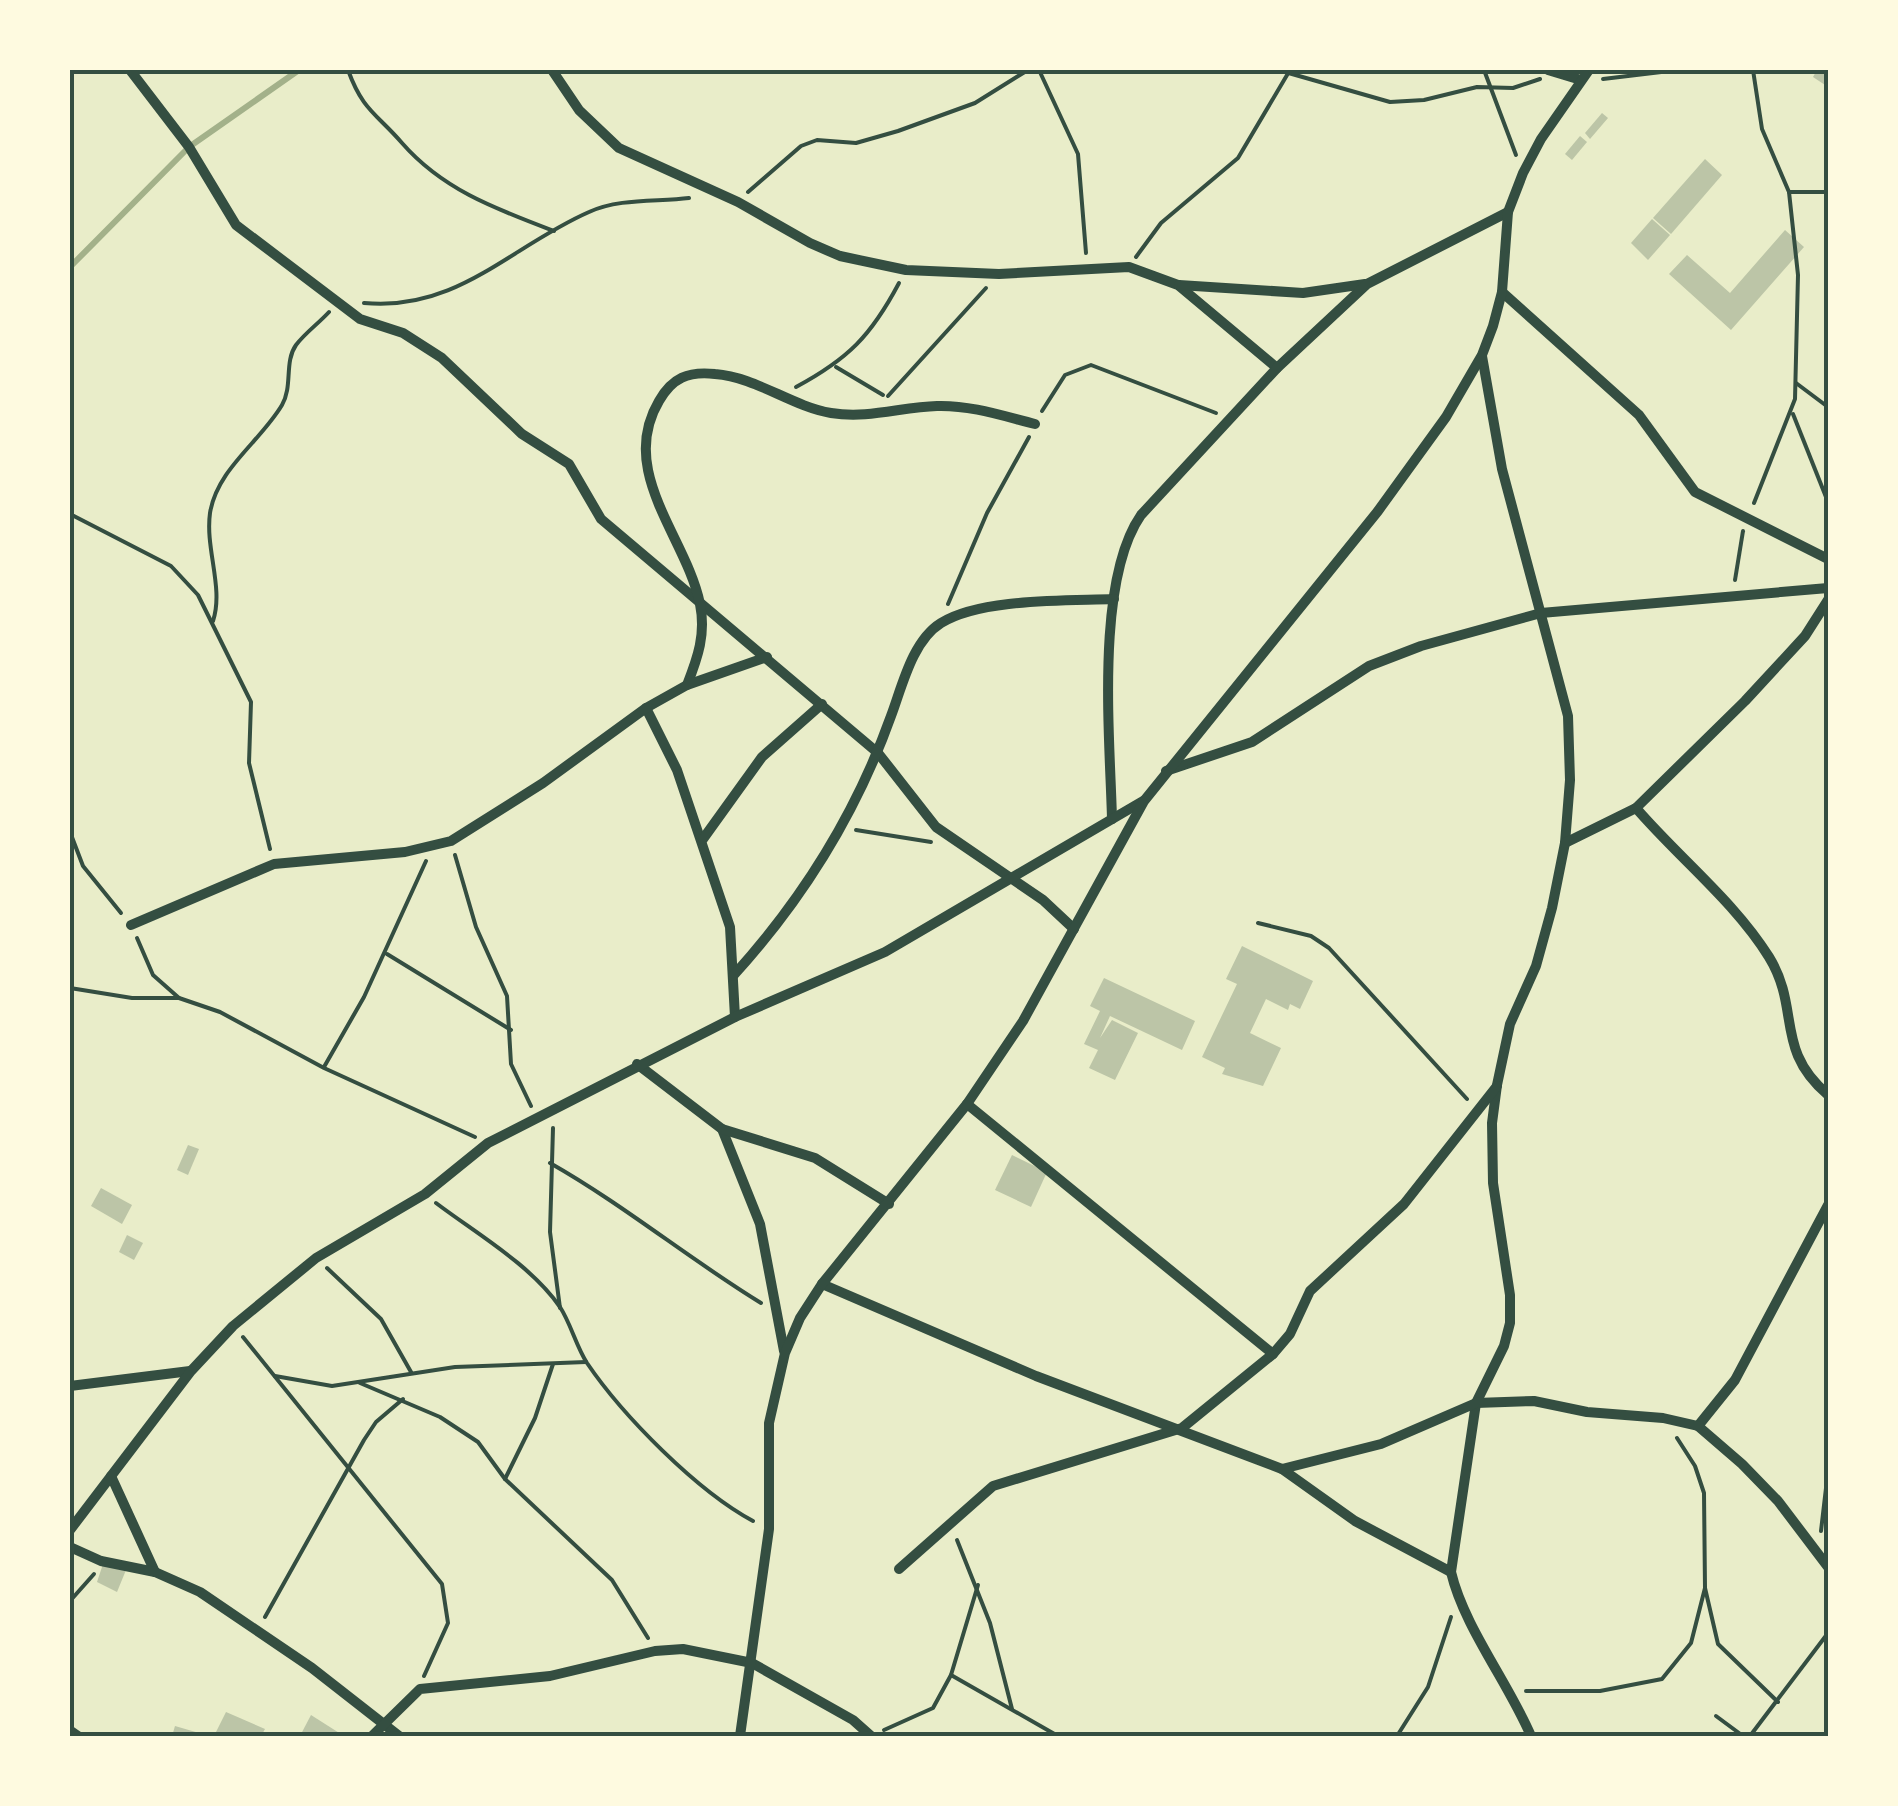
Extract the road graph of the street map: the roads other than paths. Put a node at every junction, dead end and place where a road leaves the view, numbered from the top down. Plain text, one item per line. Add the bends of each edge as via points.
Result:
1 (130, 70) edge
2 (552, 70) edge
3 (1551, 72) edge
4 (1585, 75) edge
5 (1508, 212) junction
6 (1367, 284) junction
7 (1178, 285) junction
8 (1502, 292) junction
9 (1482, 355) junction
10 (1277, 368) junction
11 (1035, 424) road end
12 (1828, 559) edge
13 (1828, 588) edge
14 (1114, 599) junction
15 (700, 600) junction
16 (1828, 600) edge
17 (1542, 613) junction
18 (767, 657) junction
19 (687, 685) junction
20 (822, 704) junction
21 (646, 708) junction
22 (878, 753) junction
23 (1166, 772) junction
24 (1144, 801) junction
25 (1636, 808) junction
26 (1112, 820) junction
27 (703, 839) junction
28 (1565, 843) junction
29 (1009, 878) junction
30 (131, 925) dead end
31 (1074, 929) junction
32 (733, 976) junction
33 (735, 1017) junction
34 (637, 1064) junction
35 (1497, 1085) junction
36 (1828, 1094) edge
37 (967, 1104) junction
38 (722, 1129) junction
39 (890, 1204) junction
40 (1828, 1205) edge
41 (822, 1284) junction
42 (784, 1352) junction
43 (1273, 1354) junction
44 (191, 1371) junction
45 (70, 1386) edge
46 (1476, 1403) junction
47 (1698, 1426) junction
48 (1182, 1428) junction
49 (1282, 1469) junction
50 (110, 1476) junction
51 (70, 1530) edge
52 (70, 1547) edge
53 (899, 1568) dead end
54 (1828, 1568) edge
55 (155, 1572) junction
56 (1450, 1572) junction
57 (752, 1663) junction
58 (384, 1723) junction
59 (372, 1736) edge
60 (399, 1736) edge
61 (740, 1736) edge
62 (871, 1736) edge
63 (1530, 1736) edge

1 - 15 street via 189,147 236,225 360,319 442,358 522,434 569,464 601,518
2 - 7 street via 579,110 619,148 840,256 906,270 999,274 1128,266
3 - 4 street
4 - 5 street via 1523,173
5 - 6 street
5 - 8 street
6 - 7 street via 1303,293
6 - 10 street
7 - 10 street
8 - 9 street
8 - 12 street via 1639,415 1695,492
9 - 17 street via 1502,469
9 - 23 street via 1378,511
10 - 14 street via 1126,537
11 - 15 street via 957,406 870,416 830,412 717,374 685,375 669,384 655,408 647,441 650,479
13 - 17 street
14 - 22 street via 1024,604 940,624 920,644
14 - 26 street
15 - 18 street
15 - 19 street via 704,631
16 - 25 street via 1806,636 1746,702
17 - 23 street via 1369,666 1252,742
17 - 28 street via 1568,716
18 - 19 street
18 - 20 street
19 - 21 street
20 - 22 street
20 - 27 street via 762,757
21 - 27 street
21 - 30 street via 543,784 451,840 274,864
22 - 29 street via 916,806 960,847
22 - 32 street via 813,878
23 - 24 street
24 - 26 street
24 - 31 street
25 - 28 street
25 - 36 street via 1762,946 1783,983 1793,1051 1808,1078
26 - 29 street
27 - 32 street via 730,928
28 - 35 street via 1536,966 1510,1024
29 - 31 street
29 - 33 street via 885,952
31 - 37 street
32 - 33 street
33 - 34 street
34 - 38 street
34 - 44 street via 488,1143 425,1194 316,1258 233,1326
35 - 43 street via 1404,1204 1310,1290
35 - 46 street via 1493,1184 1510,1323
37 - 39 street
37 - 43 street
38 - 39 street via 815,1158
38 - 42 street via 760,1224
39 - 41 street
40 - 47 street via 1736,1380
41 - 42 street
41 - 48 street via 1036,1376
42 - 57 street via 769,1423 769,1529
43 - 48 street
44 - 45 street
44 - 50 street
46 - 47 street via 1534,1401
46 - 49 street via 1382,1444
46 - 56 street
47 - 54 street via 1778,1500
48 - 49 street
48 - 53 street via 1010,1478 982,1494
49 - 56 street via 1355,1521
50 - 51 street
50 - 55 street
52 - 55 street
55 - 58 street via 200,1592
56 - 63 street via 1457,1598 1512,1690
57 - 58 street via 684,1649 655,1651 550,1676 420,1689
57 - 61 street
57 - 62 street
58 - 59 street
58 - 60 street

